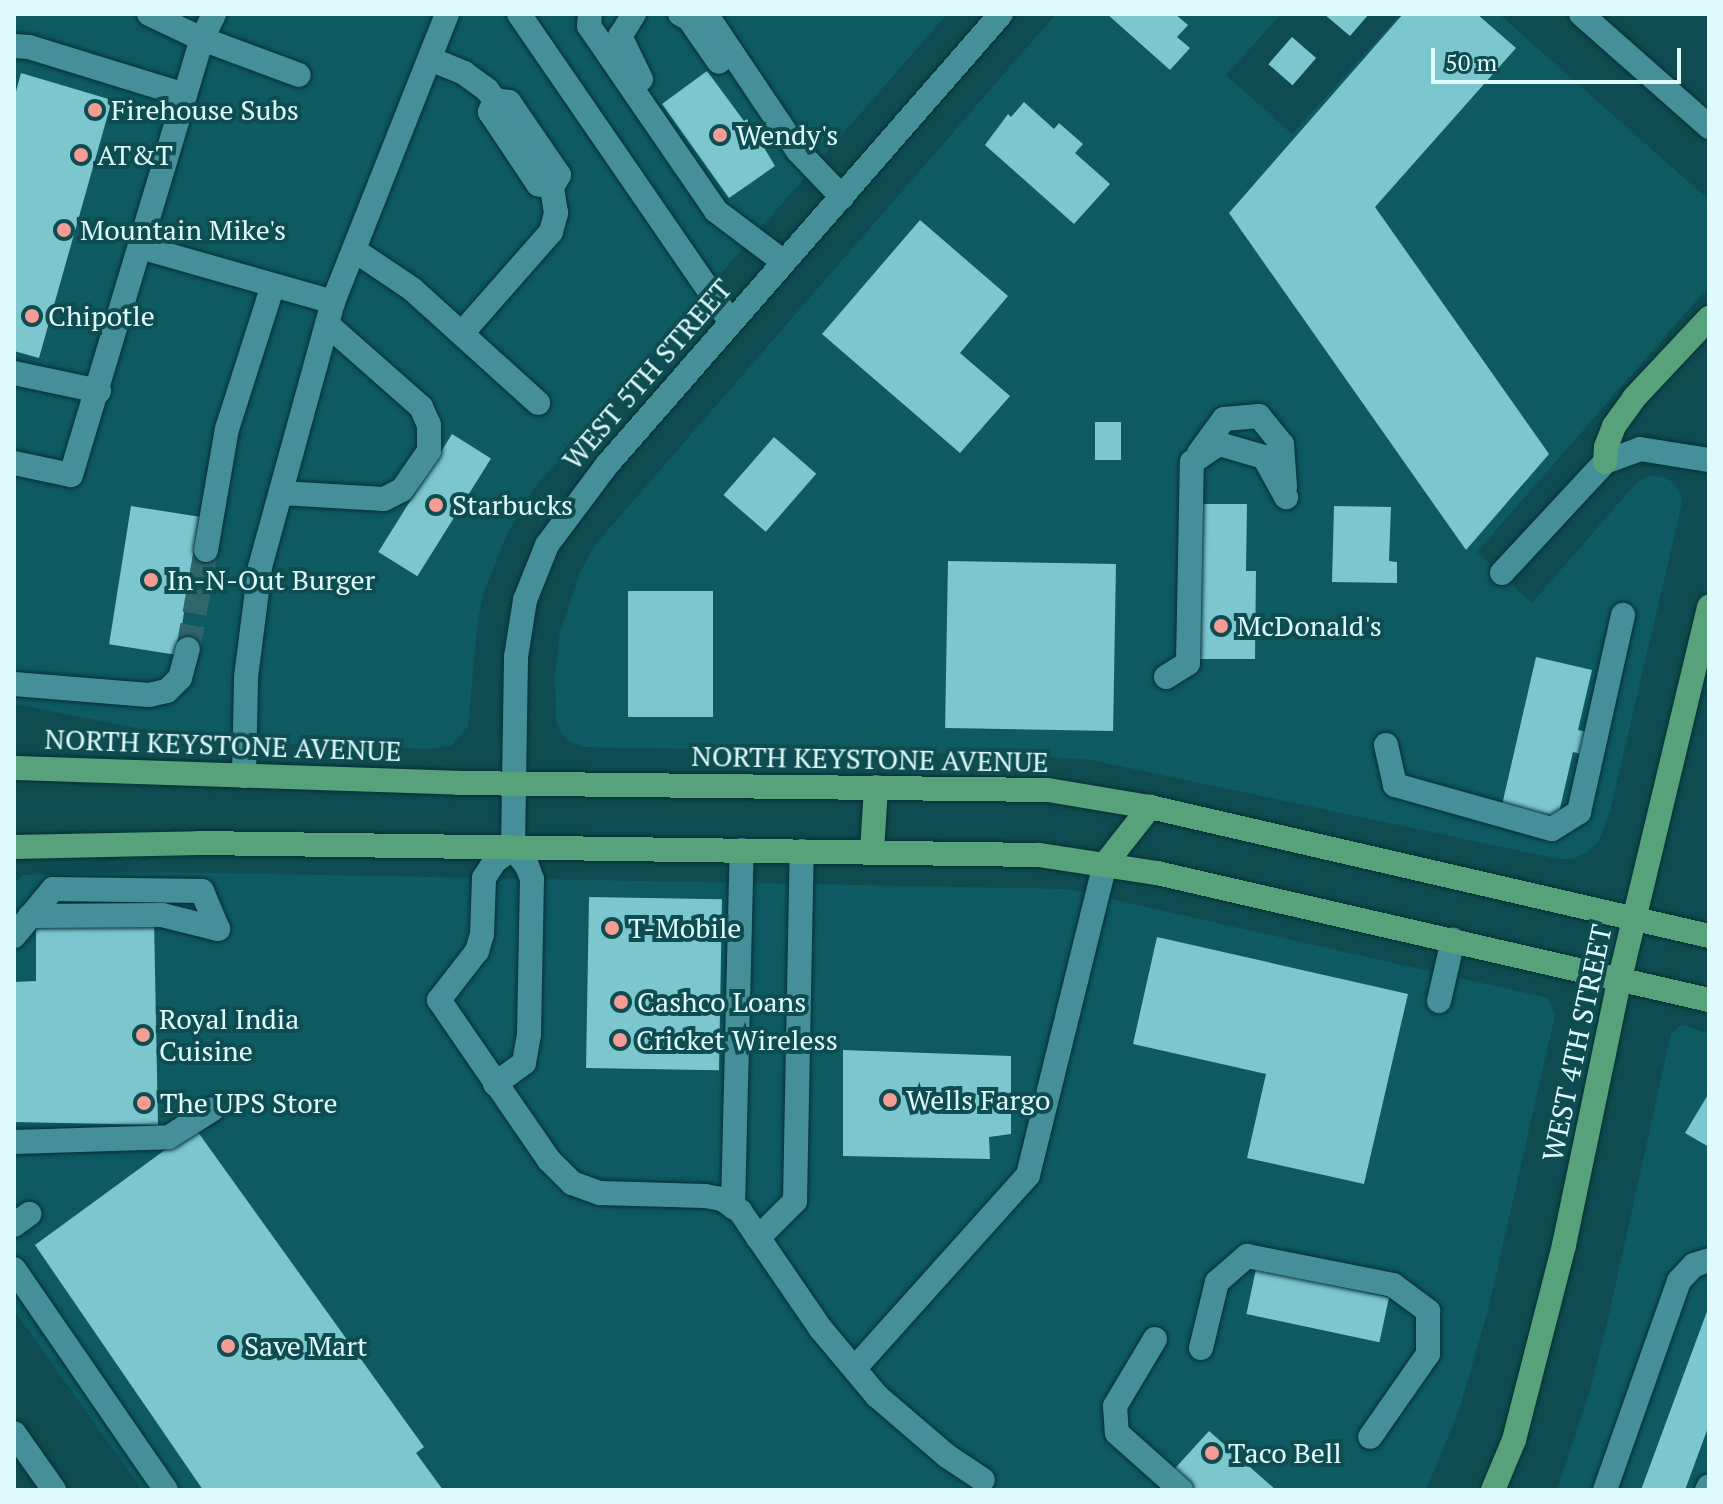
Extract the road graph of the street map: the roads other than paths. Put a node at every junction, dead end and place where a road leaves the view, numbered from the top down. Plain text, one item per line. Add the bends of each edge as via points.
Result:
1 (149, 14) edge
2 (214, 14) edge
3 (447, 14) edge
4 (519, 14) edge
5 (590, 14) edge
6 (634, 14) edge
7 (680, 14) edge
8 (706, 14) edge
9 (1001, 14) edge
10 (1581, 14) edge
11 (202, 39) junction
12 (14, 46) edge
13 (430, 59) junction
14 (299, 75) dead end
15 (185, 95) junction
16 (1709, 127) edge
17 (798, 151) junction
18 (842, 197) junction
19 (737, 226) junction
20 (140, 247) junction
21 (354, 250) junction
22 (784, 262) junction
23 (273, 285) junction
24 (330, 313) junction
25 (1709, 318) edge
26 (731, 322) junction
27 (463, 332) junction
28 (14, 373) edge
29 (99, 391) junction
30 (538, 403) dead end
31 (1709, 460) edge
32 (1192, 462) junction
33 (1605, 462) junction
34 (14, 463) edge
35 (281, 493) junction
36 (206, 550) tunnel mouth
37 (1502, 573) dead end
38 (1709, 606) edge
39 (1623, 615) dead end
40 (188, 649) tunnel mouth
41 (1166, 677) dead end
42 (14, 684) edge
43 (1386, 745) dead end
44 (14, 768) edge
45 (244, 776) junction
46 (513, 784) junction
47 (876, 787) junction
48 (1150, 807) junction
49 (14, 847) edge
50 (513, 848) junction
51 (742, 850) junction
52 (802, 851) junction
53 (872, 851) junction
54 (1105, 864) junction
55 (30, 916) junction
56 (1635, 919) junction
57 (14, 936) edge
58 (1709, 936) edge
59 (1453, 940) junction
60 (1620, 978) junction
61 (1709, 1000) edge
62 (1439, 1001) dead end
63 (495, 1084) junction
64 (213, 1109) dead end
65 (14, 1142) edge
66 (733, 1207) junction
67 (758, 1238) junction
68 (1709, 1260) edge
69 (14, 1269) edge
70 (1155, 1339) dead end
71 (1201, 1348) dead end
72 (855, 1368) junction
73 (14, 1433) edge
74 (1370, 1437) dead end
75 (983, 1480) dead end
76 (1498, 1488) edge
77 (54, 1490) edge
78 (166, 1490) edge
79 (1181, 1490) edge
80 (1605, 1490) edge

1 - 11 street
2 - 11 street
3 - 13 street
4 - 26 street
5 - 19 street via 589,26 716,211
6 - 19 street via 620,36 631,64
7 - 17 street via 689,19 778,143
8 - 17 street
9 - 18 street, WEST 5TH STREET
10 - 16 street
11 - 14 street
11 - 15 street
12 - 15 street
13 - 21 street
13 - 27 street via 474,79 495,100 509,102 559,175 552,187 556,213 551,232
15 - 20 street
17 - 18 street
18 - 22 street, WEST 5TH STREET
19 - 22 street
20 - 23 street
20 - 29 street
21 - 24 street
21 - 27 street
22 - 26 street, WEST 5TH STREET
23 - 24 street
23 - 36 street via 227,429
24 - 35 street
24 - 35 street via 421,407 429,425 429,451 402,490 384,499
25 - 33 main road via 1634,398 1614,426
26 - 46 street, WEST 5TH STREET via 579,498 535,570 516,657
27 - 30 street
28 - 29 street
29 - 34 street via 71,475
31 - 33 street via 1640,449
32 - 32 street via 1219,444 1264,457 1286,497 1282,444 1259,416 1224,419
32 - 41 street via 1188,663
33 - 37 street
35 - 45 street via 260,567 246,677
38 - 56 main road, WEST 4TH STREET
39 - 43 street via 1579,812 1552,829 1395,785
40 - 42 street via 180,678 167,691 149,695
44 - 45 main road, NORTH KEYSTONE AVENUE
45 - 46 main road, NORTH KEYSTONE AVENUE
46 - 47 main road, NORTH KEYSTONE AVENUE
46 - 50 street, WEST 5TH STREET
47 - 48 main road, NORTH KEYSTONE AVENUE via 1048,790
47 - 53 main road
48 - 54 main road
48 - 56 main road, NORTH KEYSTONE AVENUE
49 - 50 main road via 199,843
50 - 51 main road
50 - 63 street via 532,879 529,1034 524,1063
50 - 63 street via 484,878 477,951 439,1000
51 - 52 main road
51 - 66 street
52 - 53 main road
52 - 67 street via 795,1201
53 - 54 main road via 1039,855
54 - 59 main road
54 - 72 street via 1028,1175
55 - 55 street via 53,889 202,891 218,929 162,915
55 - 57 street
56 - 58 main road, NORTH KEYSTONE AVENUE
56 - 60 main road, WEST 4TH STREET
59 - 60 main road
59 - 62 street
60 - 61 main road
60 - 76 main road, WEST 4TH STREET via 1547,1315
63 - 66 street via 549,1160 572,1183 600,1193 705,1196
64 - 65 street via 169,1137
66 - 67 street
67 - 72 street via 820,1328
68 - 80 street via 1694,1265 1679,1281
69 - 78 street
70 - 79 street via 1115,1406 1117,1433
71 - 74 street via 1217,1282 1247,1256 1393,1285 1428,1311 1428,1354
72 - 75 street via 877,1396
73 - 77 street

